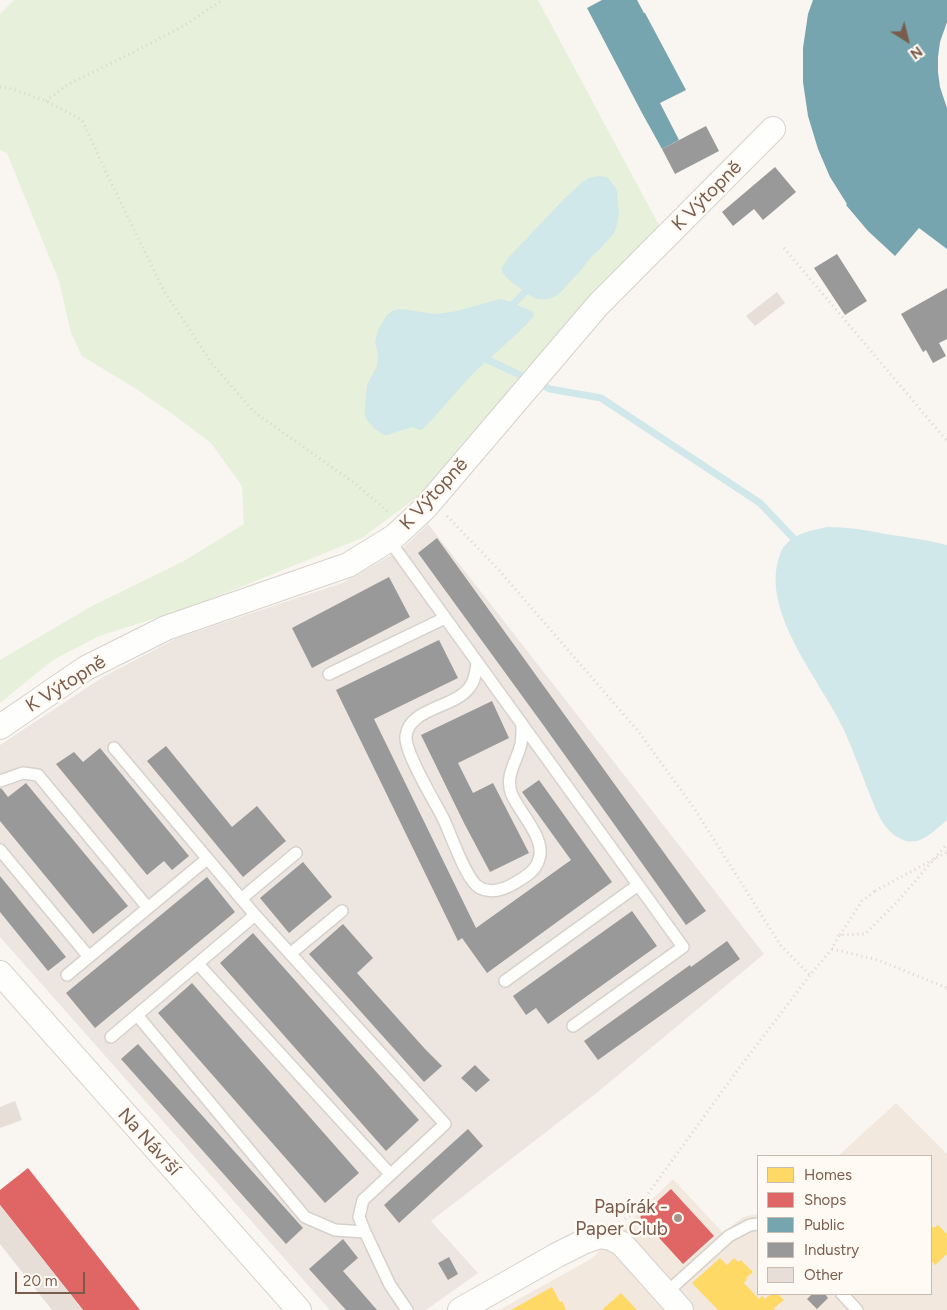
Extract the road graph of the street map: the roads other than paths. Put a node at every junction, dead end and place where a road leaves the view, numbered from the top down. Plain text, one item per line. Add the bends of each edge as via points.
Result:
1 (773, 129) dead end
2 (397, 534) junction
3 (445, 618) junction
4 (477, 663) junction
5 (329, 674) dead end
6 (522, 725) junction
7 (0, 727) edge
8 (114, 748) dead end
9 (0, 781) edge
10 (0, 850) edge
11 (296, 853) dead end
12 (207, 859) junction
13 (638, 885) junction
14 (241, 899) junction
15 (148, 908) junction
16 (342, 911) dead end
17 (255, 915) junction
18 (290, 954) junction
19 (89, 957) junction
20 (198, 964) junction
21 (0, 973) edge
22 (67, 975) dead end
23 (505, 981) dead end
24 (137, 1016) junction
25 (573, 1026) dead end
26 (111, 1037) dead end
27 (390, 1174) junction
28 (757, 1224) edge
29 (365, 1232) junction
30 (843, 1295) edge
31 (674, 1301) edge
32 (299, 1310) edge
33 (407, 1310) edge
34 (460, 1310) edge
35 (857, 1310) edge

1 - 2 street, K Výtopně via 598,305 424,508
2 - 3 lane
2 - 7 street, K Výtopně via 348,565 166,628 86,668
3 - 4 lane
3 - 5 lane
4 - 6 lane
4 - 6 lane via 470,687 461,696 417,717 408,726 405,738 411,758 444,820 469,877 478,888 491,891 506,888 530,873 539,860 540,843 512,794 509,780 521,744
6 - 13 lane
8 - 12 lane
9 - 15 lane via 23,773 38,775
10 - 19 lane
11 - 14 lane
12 - 14 lane
12 - 15 lane
13 - 23 lane
13 - 25 lane via 683,947
14 - 17 lane
15 - 19 lane
16 - 18 lane
17 - 18 lane
17 - 20 lane
18 - 27 lane via 445,1124
19 - 22 lane
20 - 24 lane
20 - 27 lane
21 - 32 street, Na Návrší
24 - 26 lane
24 - 29 lane via 305,1217 335,1230
27 - 29 lane via 363,1200 359,1217
28 - 31 lane via 729,1236
29 - 33 lane via 390,1285
30 - 35 lane
31 - 34 street via 622,1244 600,1236 557,1255

